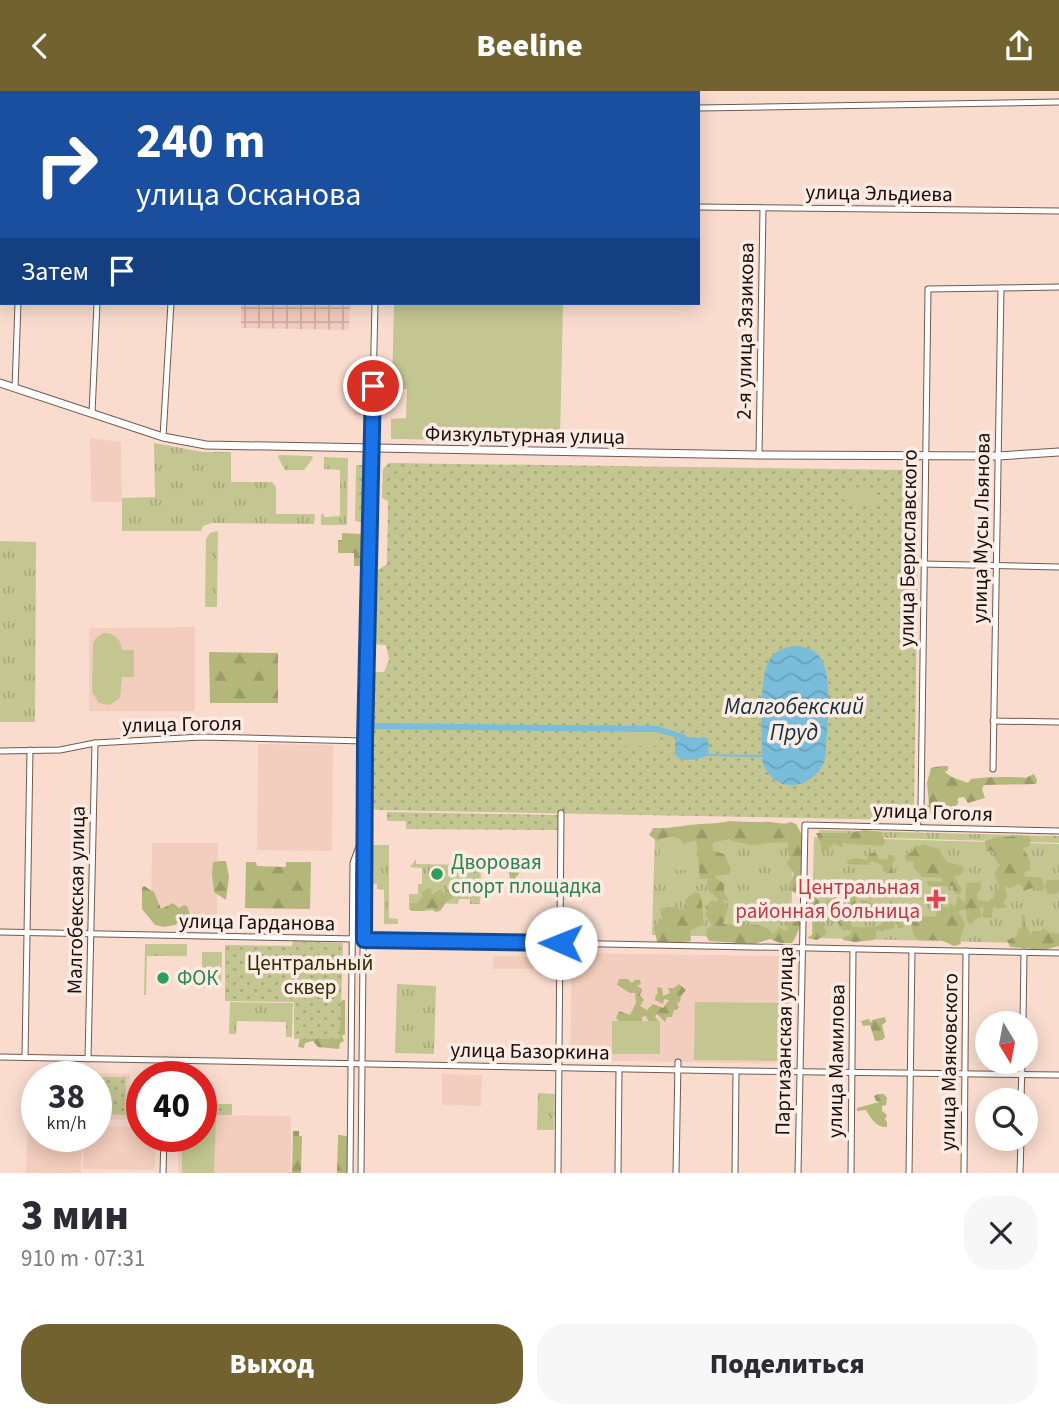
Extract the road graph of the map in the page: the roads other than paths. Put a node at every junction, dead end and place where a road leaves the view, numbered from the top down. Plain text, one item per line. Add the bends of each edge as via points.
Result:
1 (1059, 101) edge
2 (700, 108) edge
3 (700, 207) edge
4 (763, 208) junction
5 (1059, 211) edge
6 (1059, 287) edge
7 (1001, 288) junction
8 (18, 305) edge
9 (97, 305) edge
10 (172, 305) edge
11 (375, 305) edge
12 (0, 383) edge
13 (15, 388) junction
14 (92, 413) junction
15 (163, 437) junction
16 (372, 450) junction
17 (1059, 452) edge
18 (759, 455) junction
19 (925, 456) junction
20 (998, 456) junction
21 (923, 563) junction
22 (996, 565) junction
23 (1059, 566) edge
24 (993, 721) junction
25 (1059, 722) edge
26 (365, 741) junction
27 (95, 743) junction
28 (30, 750) junction
29 (0, 751) edge
30 (993, 769) dead end
31 (561, 813) dead end
32 (806, 825) joint
33 (917, 828) junction
34 (1059, 831) edge
35 (364, 835) junction
36 (0, 932) edge
37 (25, 933) junction
38 (90, 934) junction
39 (352, 940) junction
40 (364, 940) junction
41 (561, 943) junction
42 (801, 948) junction
43 (853, 949) junction
44 (912, 950) junction
45 (966, 951) junction
46 (1024, 952) junction
47 (1059, 953) edge
48 (1023, 1011) edge
49 (0, 1057) edge
50 (25, 1057) junction
51 (88, 1059) junction
52 (166, 1060) joint
53 (678, 1062) dead end
54 (351, 1064) junction
55 (362, 1065) junction
56 (559, 1067) junction
57 (619, 1069) junction
58 (677, 1070) junction
59 (736, 1071) junction
60 (800, 1071) junction
61 (852, 1072) junction
62 (910, 1073) junction
63 (965, 1073) junction
64 (975, 1073) edge
65 (1038, 1074) edge
66 (1059, 1075) edge
67 (1021, 1151) edge
68 (164, 1152) edge
69 (163, 1173) edge
70 (350, 1173) edge
71 (361, 1173) edge
72 (558, 1173) edge
73 (618, 1173) edge
74 (676, 1173) edge
75 (735, 1173) edge
76 (798, 1173) edge
77 (851, 1173) edge
78 (909, 1173) edge
79 (964, 1173) edge
80 (1020, 1173) edge

1 - 2 street
3 - 4 street, улица Эльдиева
4 - 5 street, улица Эльдиева
4 - 18 street, 2-я улица Зязикова
6 - 7 street
7 - 19 street, улица Бериславского via 928,289
7 - 20 street, улица Мусы Льянова
8 - 13 street
9 - 14 street
10 - 15 street
11 - 16 street
12 - 13 main road, Физкультурная улица
13 - 14 main road, Физкультурная улица
14 - 15 main road, Физкультурная улица
15 - 16 main road, Физкультурная улица via 206,445
16 - 18 main road, Физкультурная улица
16 - 26 street
17 - 20 main road, Физкультурная улица
18 - 19 main road, Физкультурная улица
19 - 20 main road, Физкультурная улица
19 - 21 street, улица Бериславского
20 - 22 street, улица Мусы Льянова
21 - 22 street
21 - 33 street, улица Бериславского
22 - 23 street
22 - 24 street, улица Мусы Льянова
24 - 25 street
24 - 30 street, улица Мусы Льянова
26 - 27 street, улица Гоголя via 201,737
26 - 35 street
27 - 28 street, улица Гоголя
27 - 38 street, Малгобекская улица
28 - 29 street, улица Гоголя
28 - 37 street
31 - 41 street
32 - 33 street, улица Гоголя
32 - 42 street, Партизанская улица
33 - 34 street, улица Гоголя
35 - 39 street via 353,863
35 - 40 street
36 - 37 street, улица Гарданова
37 - 38 street, улица Гарданова
37 - 50 street
38 - 39 street, улица Гарданова
38 - 51 street, Малгобекская улица
39 - 40 street, улица Гарданова
39 - 54 street
40 - 41 street, улица Гарданова
40 - 55 street
41 - 42 street, улица Гарданова
41 - 56 street
42 - 43 street, улица Гарданова
42 - 60 street, Партизанская улица
43 - 44 street, улица Гарданова
43 - 61 street, улица Мамилова
44 - 45 street, улица Гарданова
44 - 62 street
45 - 46 street, улица Гарданова
45 - 63 street, улица Маяковского
46 - 47 street, улица Гарданова
46 - 48 street
49 - 50 street, улица Базоркина
50 - 51 street, улица Базоркина
51 - 52 street, улица Базоркина
52 - 54 street, улица Базоркина
53 - 58 street
54 - 55 street, улица Базоркина
54 - 70 street
55 - 56 street, улица Базоркина
55 - 71 street
56 - 57 street, улица Базоркина
56 - 72 street
57 - 58 street, улица Базоркина
57 - 73 street
58 - 59 street, улица Базоркина
58 - 74 street
59 - 60 street, улица Базоркина
59 - 75 street
60 - 61 street, улица Базоркина
60 - 76 street, Партизанская улица
61 - 62 street, улица Базоркина
61 - 77 street, улица Мамилова
62 - 63 street, улица Базоркина
62 - 78 street
63 - 64 street, улица Базоркина
63 - 79 street, улица Маяковского
65 - 66 street, улица Базоркина
67 - 80 street
68 - 69 street

